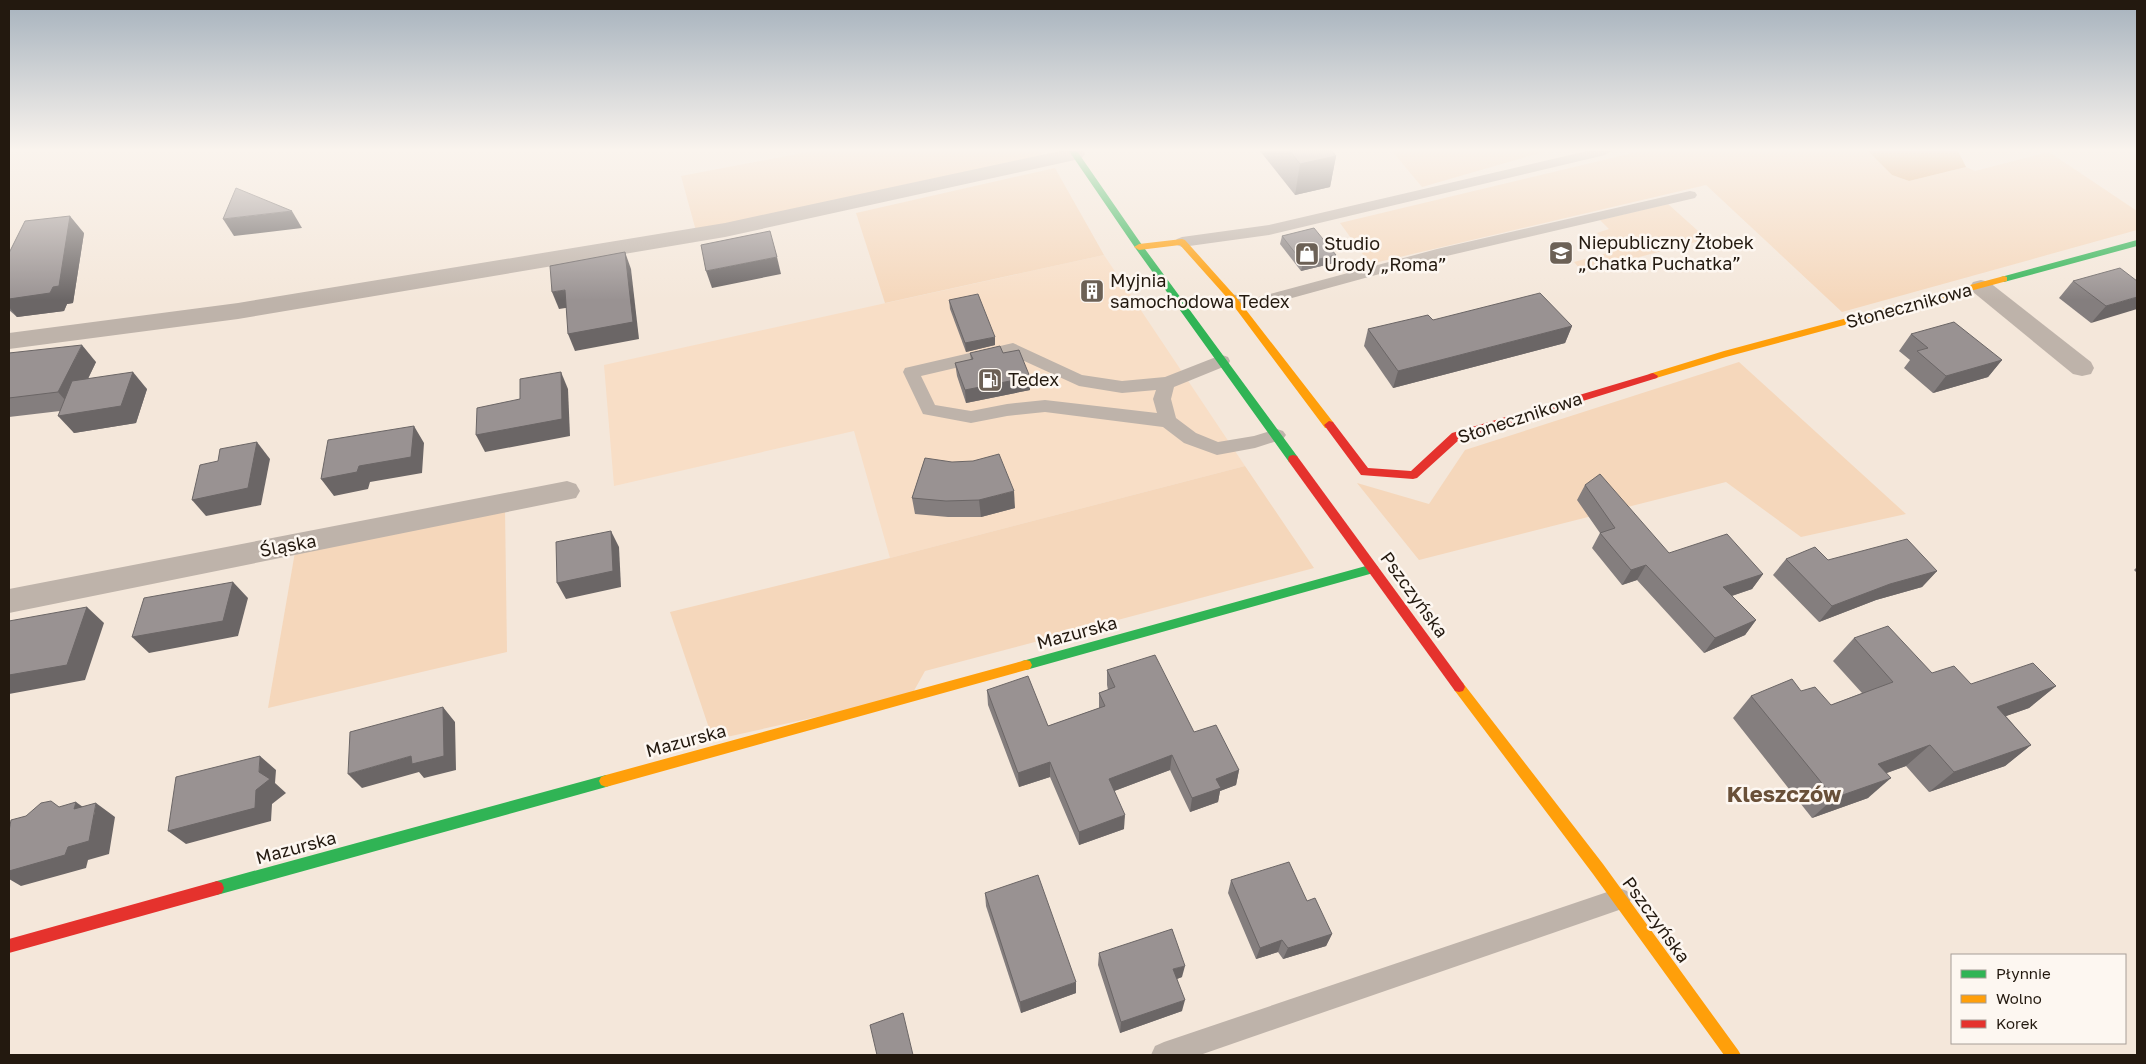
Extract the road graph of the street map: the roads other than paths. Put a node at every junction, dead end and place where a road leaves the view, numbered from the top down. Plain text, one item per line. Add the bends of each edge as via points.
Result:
1 (858, 201) edge
2 (1107, 201) edge
3 (1393, 201) edge
4 (1666, 201) edge
5 (1182, 242) junction
6 (2137, 243) edge
7 (1139, 246) junction
8 (1981, 287) junction
9 (1233, 299) junction
10 (9, 341) edge
11 (1222, 361) junction
12 (2082, 368) dead end
13 (1167, 382) junction
14 (1168, 421) junction
15 (1277, 435) junction
16 (567, 491) dead end
17 (1373, 569) junction
18 (9, 601) edge
19 (1619, 899) junction
20 (9, 946) edge
21 (1164, 1055) edge
22 (1733, 1055) edge

1 - 10 street via 725,230 238,311
2 - 7 street, Pszczyńska
3 - 5 lane via 1269,230
4 - 9 lane via 1437,254 1255,303
5 - 7 street
5 - 9 street, Słonecznikowa
6 - 8 street, Słonecznikowa
7 - 11 street, Pszczyńska
8 - 9 street, Słonecznikowa via 1724,354 1456,436 1413,475 1365,472
8 - 12 street, Słonecznikowa
11 - 13 lane
11 - 15 street, Pszczyńska
13 - 14 lane via 1162,399
13 - 14 lane via 1122,387 1079,380 1013,349 911,372 929,410 971,418 1045,406
14 - 15 lane via 1190,438 1217,449
15 - 17 street, Pszczyńska
16 - 18 street, Śląska
17 - 19 street, Pszczyńska
17 - 20 street, Mazurska
19 - 21 lane
19 - 22 street, Pszczyńska

